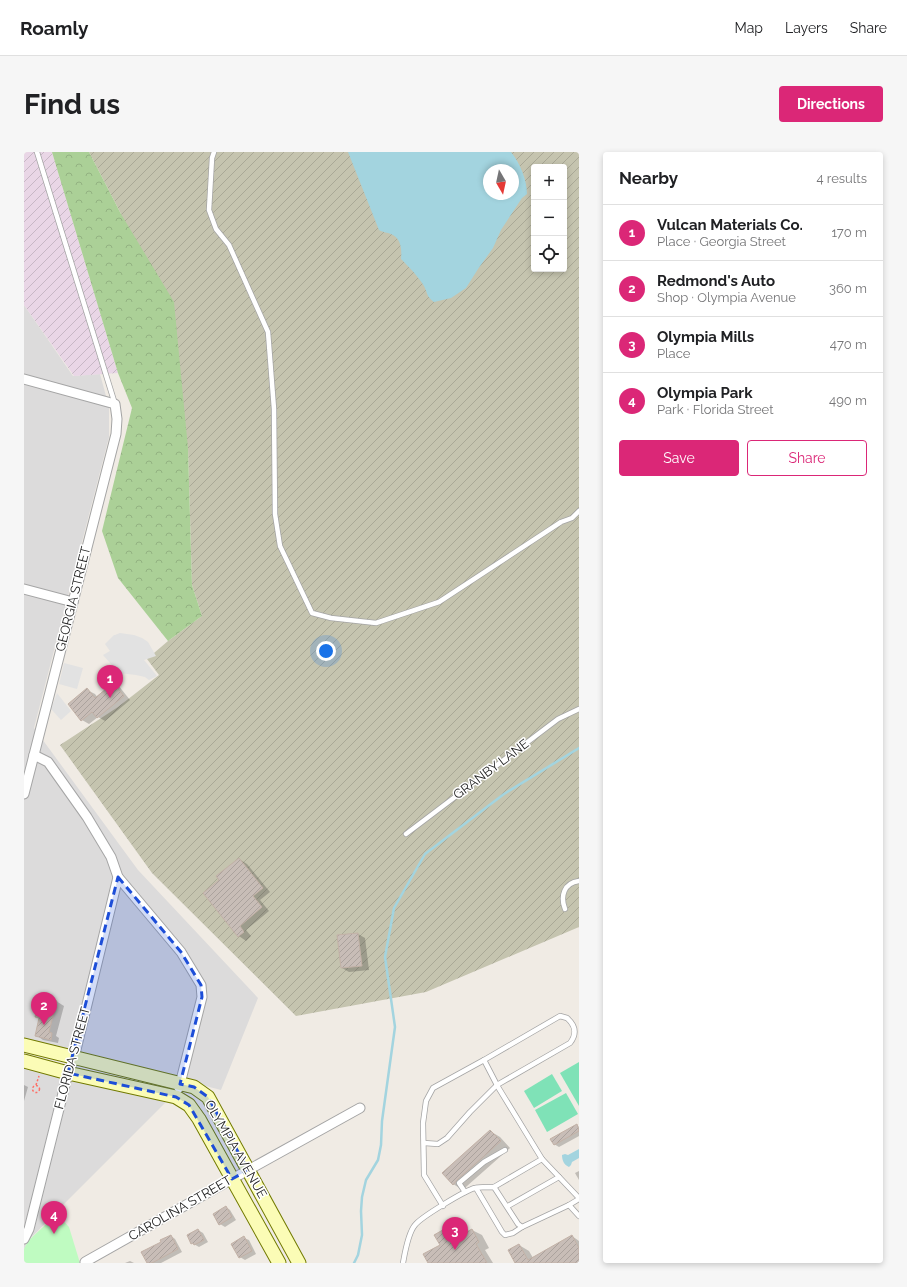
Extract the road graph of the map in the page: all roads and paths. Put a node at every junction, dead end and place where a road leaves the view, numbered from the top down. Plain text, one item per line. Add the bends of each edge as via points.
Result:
1 (37, 152) edge
2 (214, 152) edge
3 (24, 379) edge
4 (115, 404) junction
5 (579, 511) edge
6 (24, 589) edge
7 (73, 602) junction
8 (579, 709) edge
9 (34, 755) junction
10 (24, 794) edge
11 (406, 834) dead end
12 (118, 877) junction
13 (579, 881) edge
14 (565, 909) dead end
15 (24, 1045) edge
16 (74, 1058) junction
17 (484, 1060) junction
18 (24, 1061) edge
19 (68, 1073) junction
20 (180, 1084) junction
21 (497, 1085) junction
22 (176, 1098) junction
23 (360, 1108) dead end
24 (424, 1143) junction
25 (505, 1150) dead end
26 (542, 1160) junction
27 (248, 1170) junction
28 (559, 1177) junction
29 (232, 1179) junction
30 (494, 1187) junction
31 (476, 1188) junction
32 (465, 1192) junction
33 (579, 1199) edge
34 (569, 1205) junction
35 (443, 1206) junction
36 (508, 1206) junction
37 (579, 1216) edge
38 (522, 1227) junction
39 (24, 1239) edge
40 (85, 1262) dead end
41 (279, 1263) edge
42 (300, 1263) edge
43 (403, 1263) edge

1 - 4 lane
2 - 5 lane via 209,210 216,229 229,245 268,332 274,409 275,514 280,546 312,613 331,618 376,623 439,602 561,522 572,518
3 - 4 street
4 - 7 street, GEORGIA STREET via 116,434
6 - 7 street
7 - 9 street, GEORGIA STREET
8 - 11 lane, GRANBY LANE via 558,719
9 - 10 street, GEORGIA STREET
9 - 12 street via 48,762 87,817 111,857
12 - 16 street, FLORIDA STREET
12 - 20 street via 181,952 202,985 202,997
13 - 14 lane via 570,884 564,891
15 - 16 main road, OLYMPIA AVENUE
16 - 19 street, FLORIDA STREET
16 - 20 main road, OLYMPIA AVENUE
17 - 21 lane
17 - 21 lane via 560,1016 567,1018 574,1028 575,1035 570,1043
17 - 24 lane via 433,1088 426,1101
18 - 19 main road, OLYMPIA AVENUE
19 - 22 main road, OLYMPIA AVENUE
19 - 39 street, FLORIDA STREET via 29,1229
20 - 22 street
20 - 27 main road, OLYMPIA AVENUE via 194,1087 208,1097
21 - 24 lane via 447,1138 438,1144
21 - 26 lane
22 - 29 main road, OLYMPIA AVENUE via 189,1105 199,1119
23 - 27 street, CAROLINA STREET
24 - 35 lane via 424,1175
25 - 32 lane via 484,1162 459,1183
26 - 28 lane
26 - 30 lane
27 - 29 street, CAROLINA STREET
27 - 42 main road, OLYMPIA AVENUE
28 - 33 lane
28 - 36 lane
29 - 40 street, CAROLINA STREET
29 - 41 main road, OLYMPIA AVENUE
30 - 31 lane
30 - 36 lane
31 - 32 lane
31 - 38 lane via 505,1235
32 - 35 lane
33 - 34 lane
34 - 37 lane
34 - 38 lane
35 - 43 lane via 422,1218 414,1226
36 - 38 lane

